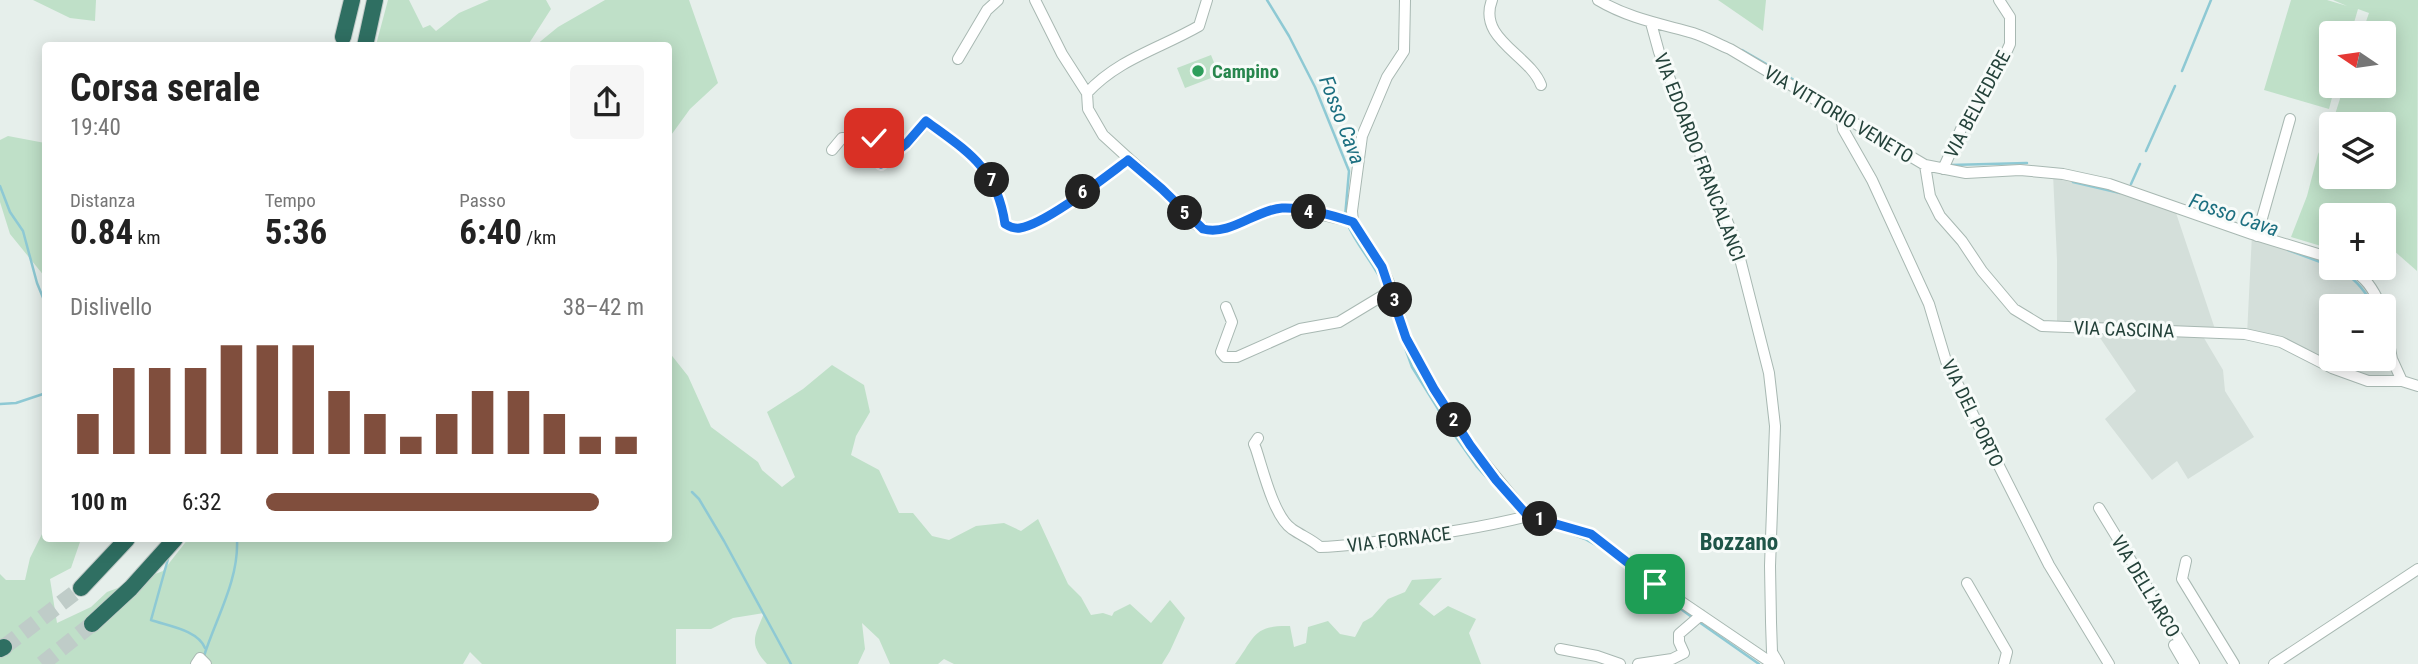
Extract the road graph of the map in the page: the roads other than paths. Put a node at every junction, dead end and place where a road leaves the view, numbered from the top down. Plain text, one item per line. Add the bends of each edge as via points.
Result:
1 (352, 0) edge
2 (375, 0) edge
3 (998, 0) edge
4 (1035, 0) edge
5 (1207, 0) edge
6 (1405, 0) edge
7 (1492, 0) edge
8 (1598, 0) edge
9 (1999, 0) edge
10 (1651, 23) junction
11 (342, 37) dead end
12 (366, 42) edge
13 (958, 59) dead end
14 (1541, 85) dead end
15 (1087, 93) junction
16 (1841, 114) junction
17 (2290, 119) dead end
18 (832, 150) dead end
19 (1128, 160) junction
20 (1925, 164) junction
21 (1943, 169) junction
22 (1348, 220) junction
23 (2257, 236) junction
24 (2319, 254) edge
25 (2365, 280) edge
26 (1389, 292) junction
27 (2375, 294) edge
28 (1226, 307) dead end
29 (2396, 368) edge
30 (2402, 381) junction
31 (2418, 386) edge
32 (1258, 438) dead end
33 (2099, 508) dead end
34 (1525, 517) junction
35 (124, 542) edge
36 (172, 542) edge
37 (2186, 561) dead end
38 (2418, 569) edge
39 (1967, 583) dead end
40 (81, 588) tunnel mouth
41 (2157, 615) dead end
42 (98, 618) tunnel mouth
43 (1697, 619) junction
44 (1560, 649) dead end
45 (1620, 664) edge
46 (1638, 664) edge
47 (1773, 664) edge
48 (1779, 664) edge
49 (2004, 664) edge
50 (2109, 664) edge
51 (2185, 664) edge
52 (2194, 664) edge
53 (2234, 664) edge
54 (2274, 664) edge

1 - 11 highway
2 - 12 highway
3 - 13 street
4 - 15 street
5 - 15 street via 1199,26 1136,56 1098,80
6 - 22 street via 1404,51 1387,77 1362,136
7 - 14 street via 1491,24
8 - 10 street, VIA VITTORIO VENETO
9 - 21 street, VIA BELVEDERE via 2010,17 2010,44
10 - 16 street, VIA VITTORIO VENETO via 1696,34 1730,49
10 - 48 street, VIA EDOARDO FRANCALANCI via 1736,243 1769,373 1775,426 1772,652
15 - 19 street via 1088,109 1103,135
16 - 20 street, VIA VITTORIO VENETO
16 - 50 street, VIA DEL PORTO via 1843,130 1872,180 1929,303 1948,365 2049,565
17 - 23 street
18 - 19 street via 842,138 874,138 880,145 877,159 881,164 926,121 990,176 1005,224 1019,229 1041,220
19 - 22 street via 1210,231 1282,208
20 - 21 street, VIA VITTORIO VENETO
20 - 30 street, VIA CASCINA via 1930,196 1940,216 2014,309 2042,326 2245,334 2281,342 2368,381
21 - 23 street, VIA VITTORIO VENETO via 2063,174 2109,184
22 - 26 street via 1382,267
23 - 24 street, VIA VITTORIO VENETO
25 - 27 street
26 - 28 street via 1339,322 1300,329 1237,357 1220,352 1231,322
26 - 34 street via 1406,338 1434,389
29 - 30 street
30 - 31 street
32 - 34 street, VIA FORNACE via 1254,444 1279,511 1291,529 1320,547 1423,537
33 - 52 street, VIA DELL'ARCO
34 - 43 street via 1591,534
35 - 40 highway
36 - 42 highway
37 - 53 street via 2182,579
38 - 54 street
39 - 49 street via 2007,652
41 - 51 street
43 - 46 street via 1679,634 1684,653
43 - 47 street
44 - 45 street

